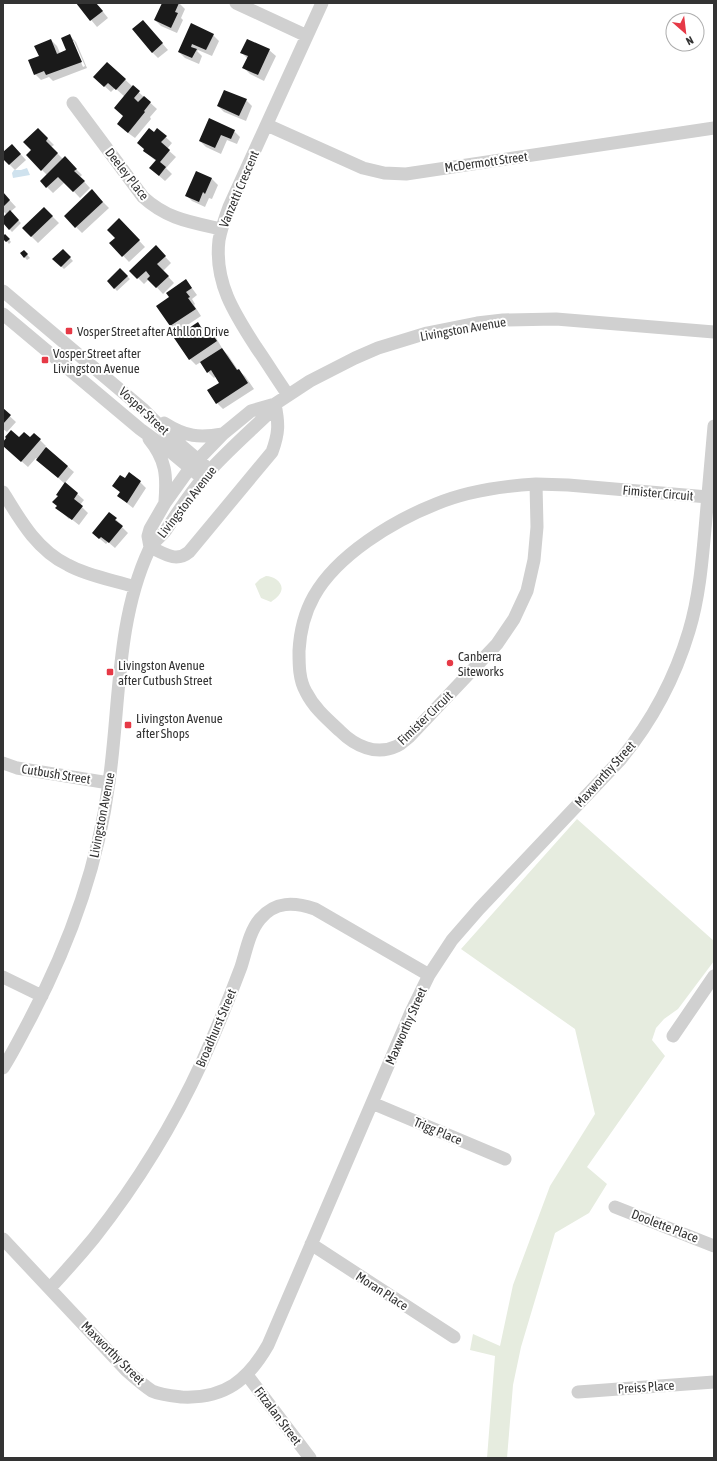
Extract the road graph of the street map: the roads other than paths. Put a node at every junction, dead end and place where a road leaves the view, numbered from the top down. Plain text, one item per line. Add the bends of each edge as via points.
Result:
1 (236, 3) edge
2 (322, 3) edge
3 (307, 36) junction
4 (73, 103) dead end
5 (266, 125) junction
6 (714, 128) edge
7 (221, 229) junction
8 (3, 291) edge
9 (3, 314) edge
10 (714, 332) edge
11 (288, 395) junction
12 (275, 404) junction
13 (144, 410) junction
14 (714, 426) edge
15 (140, 429) junction
16 (223, 434) junction
17 (194, 464) junction
18 (206, 474) junction
19 (536, 484) junction
20 (3, 492) edge
21 (708, 497) junction
22 (165, 503) junction
23 (150, 547) junction
24 (135, 587) junction
25 (3, 763) edge
26 (109, 783) junction
27 (429, 975) junction
28 (714, 976) edge
29 (3, 977) edge
30 (42, 996) junction
31 (674, 1036) dead end
32 (3, 1068) edge
33 (372, 1103) junction
34 (504, 1159) dead end
35 (615, 1207) dead end
36 (3, 1238) edge
37 (311, 1244) junction
38 (714, 1246) edge
39 (50, 1288) junction
40 (454, 1337) dead end
41 (247, 1375) junction
42 (714, 1382) edge
43 (578, 1392) dead end
44 (310, 1458) edge

1 - 3 street
2 - 3 street, Vanzetti Crescent
3 - 5 street, Vanzetti Crescent
4 - 7 street, Deeley Place via 151,204 168,215
5 - 6 street, McDermott Street via 363,168 384,173 406,174
5 - 7 street, Vanzetti Crescent
7 - 11 street, Vanzetti Crescent via 219,263 227,297 238,319
8 - 13 street, Vosper Street
9 - 15 street, Vosper Street
10 - 11 street, Livingston Avenue via 556,319 477,323 427,333 378,348 310,381
11 - 12 street, Livingston Avenue
12 - 16 street, Livingston Avenue via 251,411
12 - 18 street, Livingston Avenue via 269,413
12 - 23 street, Livingston Avenue via 278,429 272,452 189,552 179,558 170,557
13 - 16 street via 188,434 204,437
13 - 17 street, Vosper Street
14 - 21 street, Maxworthy Street
15 - 17 street, Vosper Street
15 - 22 street via 155,447 164,465 167,480
16 - 17 street, Livingston Avenue
17 - 18 street, Vosper Street
17 - 22 street, Livingston Avenue
18 - 23 street, Livingston Avenue via 162,536
19 - 19 street, Fimister Circuit via 537,527 534,560 527,591 514,620 497,644 398,746 377,750 362,747 348,738 315,706 305,691 299,666 300,641 305,618 314,596 327,578 365,543 399,521 436,504 475,492
19 - 21 street, Fimister Circuit
20 - 24 street via 23,524 48,552 67,565
21 - 27 street, Maxworthy Street via 695,609 675,671 657,709 621,759 452,940
22 - 23 street, Livingston Avenue via 150,529
23 - 24 street, Livingston Avenue
24 - 26 street, Livingston Avenue via 124,644
25 - 26 street, Cutbush Street via 17,768
26 - 30 street, Livingston Avenue via 84,893 65,945
27 - 33 street, Maxworthy Street
27 - 39 street, Broadhurst Street via 315,909 299,904 284,904 270,910 259,920 252,934 215,1033 169,1126 114,1211
28 - 31 street
29 - 30 street
30 - 32 street, Livingston Avenue
33 - 34 street, Trigg Place
33 - 37 street, Maxworthy Street
35 - 38 street, Doolette Place
36 - 39 street, Maxworthy Street
37 - 40 street, Moran Place
37 - 41 street, Maxworthy Street via 268,1345
39 - 41 street, Maxworthy Street via 126,1370 154,1391 179,1397 211,1395 221,1392
41 - 44 street, Fitzalan Street
42 - 43 street, Preiss Place

